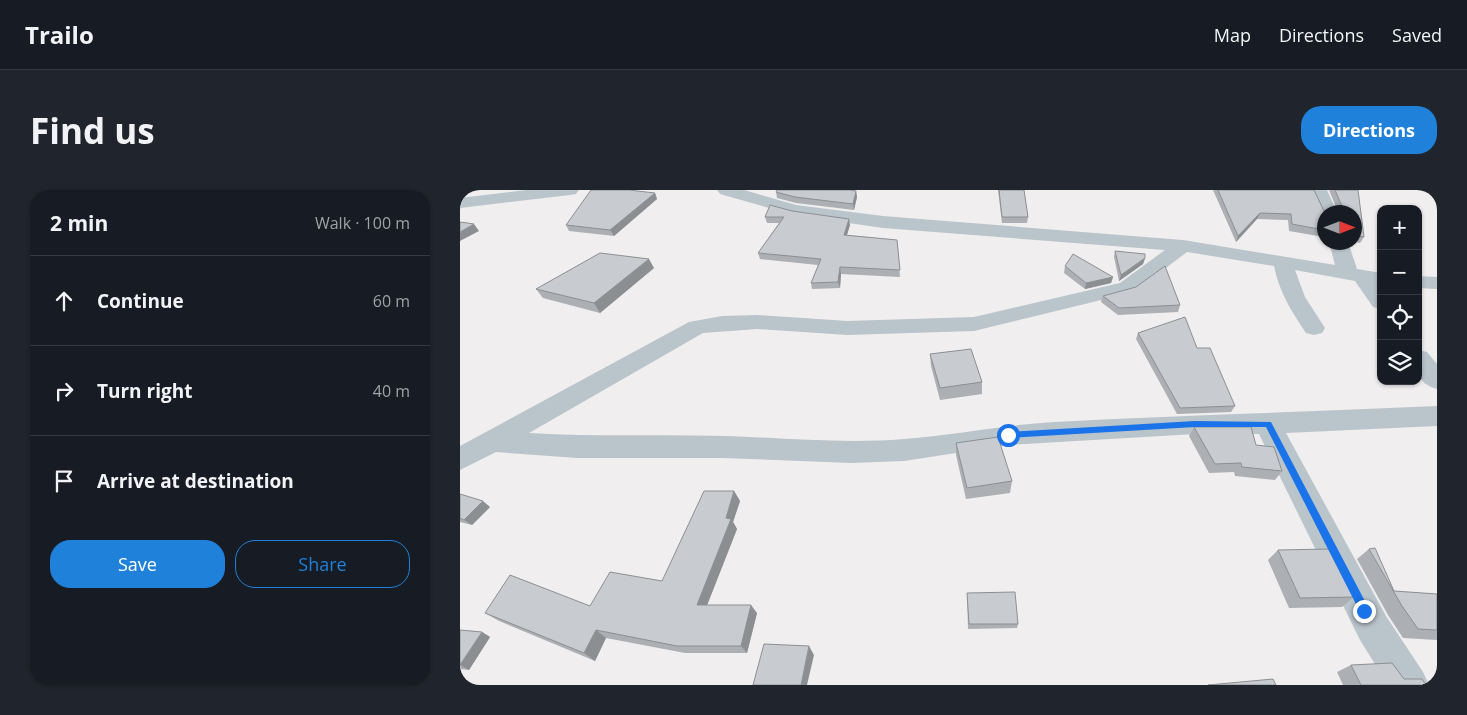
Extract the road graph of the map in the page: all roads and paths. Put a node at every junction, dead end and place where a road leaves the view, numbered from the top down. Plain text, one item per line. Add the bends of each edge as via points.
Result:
1 (570, 190) edge
2 (726, 190) edge
3 (1318, 190) edge
4 (460, 202) edge
5 (1325, 205) edge
6 (1183, 246) junction
7 (1344, 250) edge
8 (1284, 263) junction
9 (1365, 277) edge
10 (1422, 282) edge
11 (1437, 283) edge
12 (1377, 296) edge
13 (1314, 328) dead end
14 (1422, 363) edge
15 (1437, 380) edge
16 (1437, 416) edge
17 (1268, 424) junction
18 (493, 442) junction
19 (460, 459) edge
20 (1410, 685) edge

1 - 4 street
2 - 6 street via 794,210 883,222
3 - 5 street
6 - 8 street
6 - 18 street via 1127,288 974,324 847,328 757,322 697,327
7 - 9 street
8 - 9 street
8 - 13 street via 1287,283
9 - 12 street
10 - 11 street
14 - 15 street
16 - 17 street
17 - 18 street via 1195,424 1008,435 904,450 851,452 722,447 577,447
17 - 20 street via 1373,628
18 - 19 street

